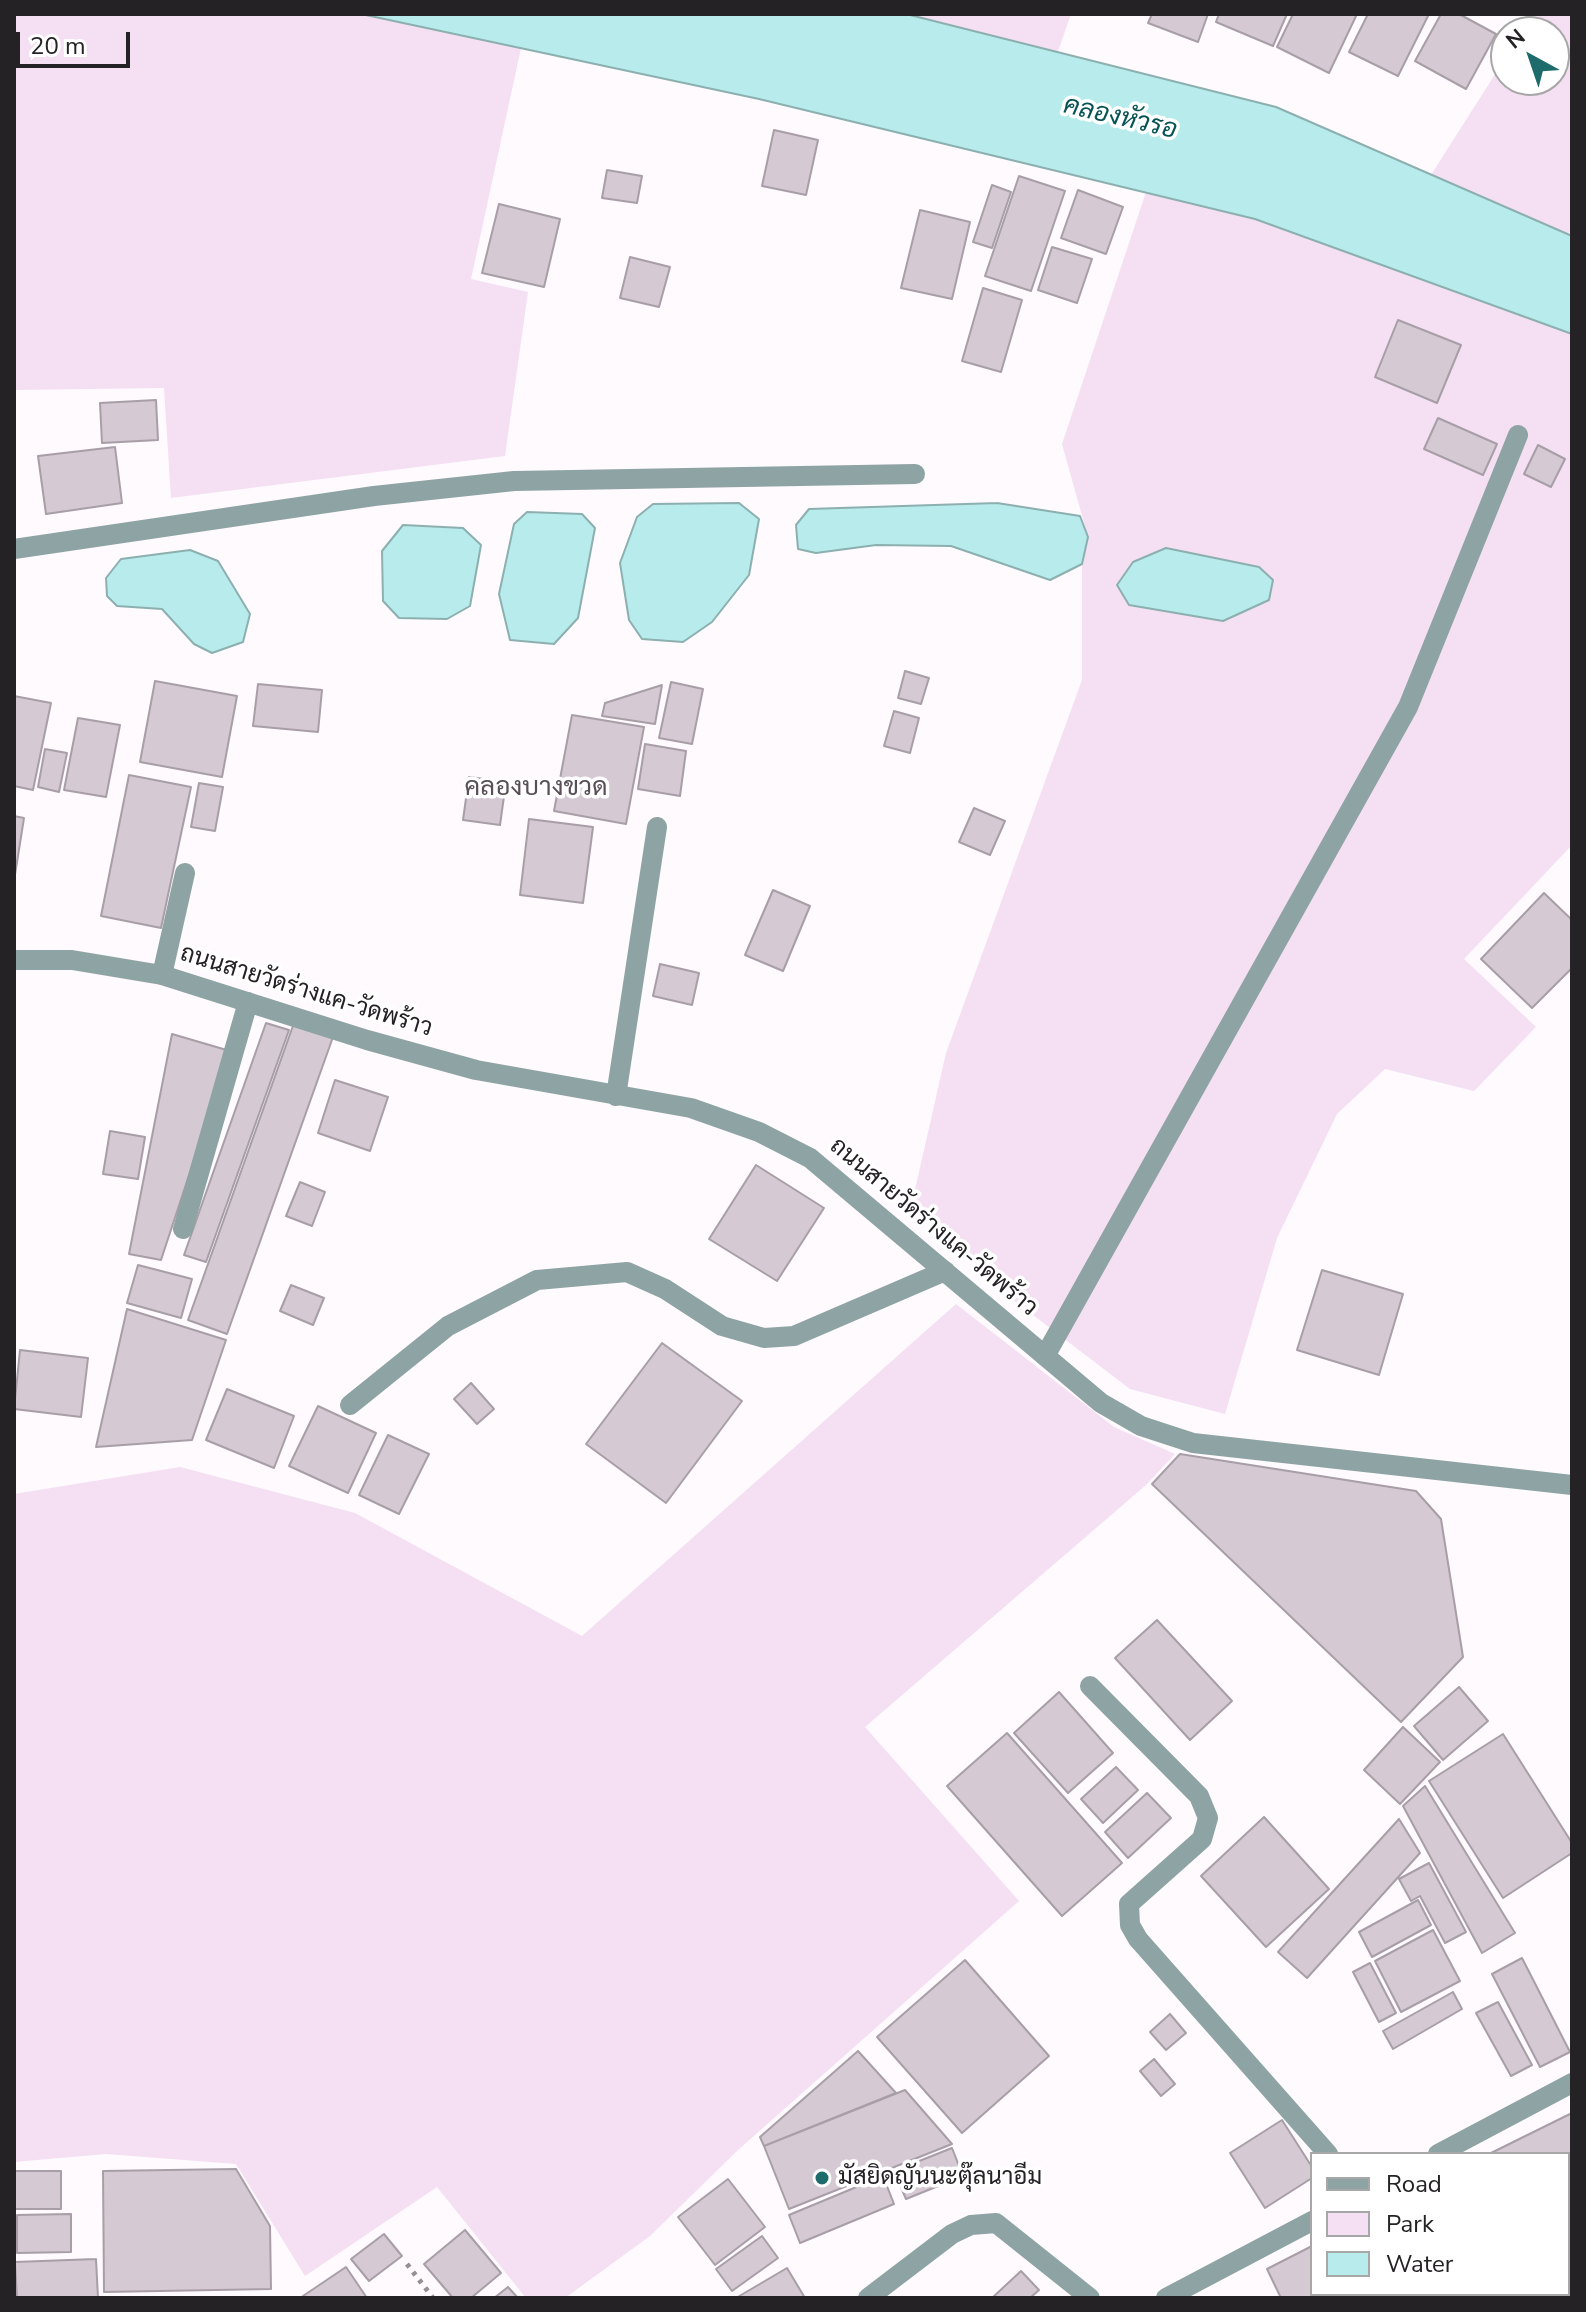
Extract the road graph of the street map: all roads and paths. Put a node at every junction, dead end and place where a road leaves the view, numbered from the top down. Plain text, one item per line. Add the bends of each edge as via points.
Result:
1 (1518, 435) dead end
2 (915, 474) dead end
3 (14, 549) edge
4 (657, 827) dead end
5 (185, 873) dead end
6 (14, 960) edge
7 (162, 975) junction
8 (248, 1002) junction
9 (616, 1096) junction
10 (183, 1229) dead end
11 (945, 1271) junction
12 (1045, 1356) junction
13 (350, 1405) dead end
14 (1572, 1485) edge
15 (1090, 1686) dead end
16 (1572, 2083) edge
17 (1326, 2152) edge
18 (1442, 2152) edge
19 (1310, 2222) edge
20 (407, 2264) dead end
21 (433, 2298) edge
22 (868, 2298) edge
23 (1090, 2298) edge
24 (1166, 2298) edge

1 - 12 street via 1408,707
2 - 3 street via 514,481 374,496
4 - 9 street
5 - 7 street
6 - 7 street, ถนนสายวัดร่างแค-วัดพร้าว via 72,960
7 - 8 street, ถนนสายวัดร่างแค-วัดพร้าว
8 - 9 street, ถนนสายวัดร่างแค-วัดพร้าว via 476,1070
8 - 10 street
9 - 11 street, ถนนสายวัดร่างแค-วัดพร้าว via 691,1108 759,1132 810,1158
11 - 12 street, ถนนสายวัดร่างแค-วัดพร้าว
11 - 13 street via 794,1336 764,1338 722,1326 627,1272 537,1280 448,1326
12 - 14 street, ถนนสายวัดร่างแค-วัดพร้าว via 1101,1403 1193,1443
15 - 17 street via 1199,1796 1208,1818 1202,1839 1129,1904 1130,1925
16 - 18 street
19 - 24 street
20 - 21 path
22 - 23 street via 952,2234 971,2225 996,2223

